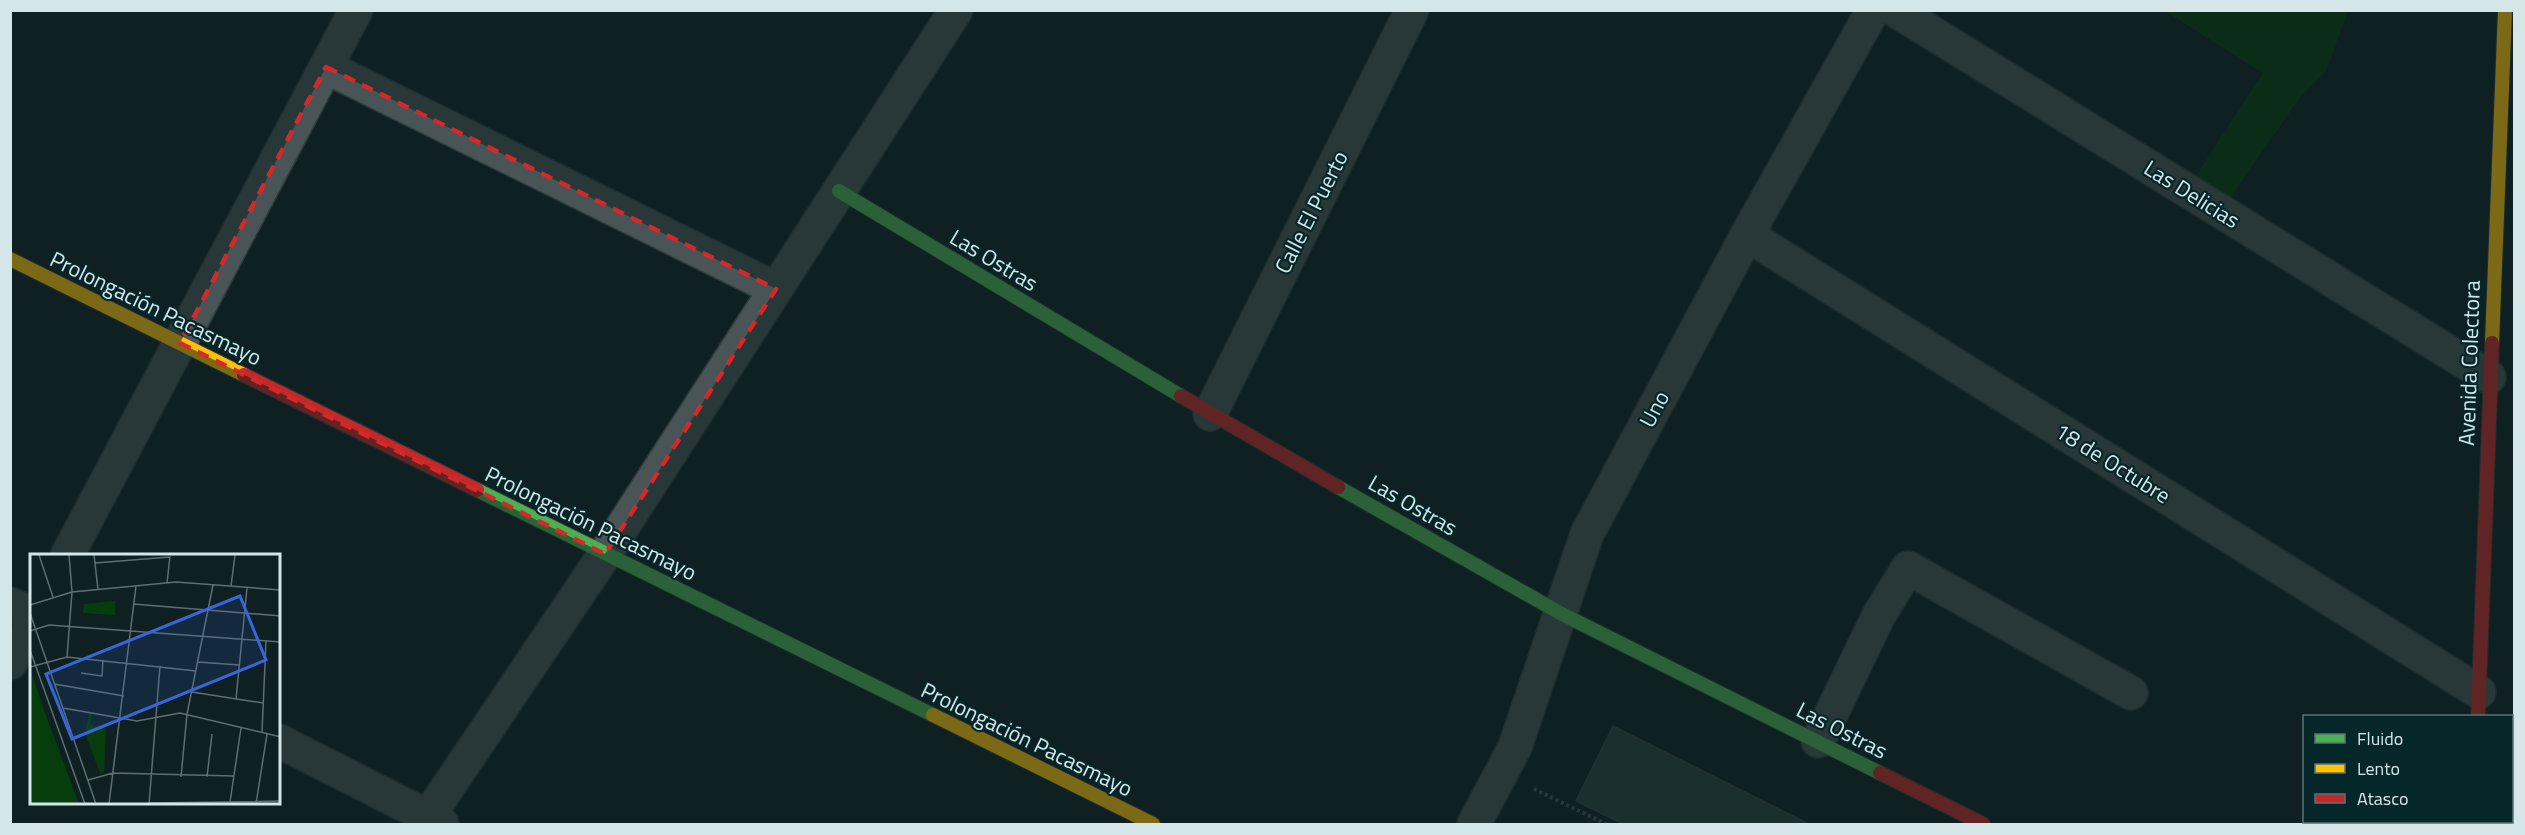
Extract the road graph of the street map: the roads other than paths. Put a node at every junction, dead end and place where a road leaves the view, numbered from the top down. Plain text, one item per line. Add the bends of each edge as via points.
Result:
1 (356, 10) edge
2 (956, 10) edge
3 (1412, 10) edge
4 (1873, 10) edge
5 (1895, 10) edge
6 (2505, 10) edge
7 (326, 67) junction
8 (839, 191) junction
9 (1747, 235) junction
10 (10, 259) edge
11 (776, 290) junction
12 (180, 343) junction
13 (2489, 377) junction
14 (1210, 414) junction
15 (68, 554) edge
16 (604, 554) junction
17 (10, 604) edge
18 (30, 613) edge
19 (1560, 613) junction
20 (30, 628) edge
21 (10, 663) edge
22 (2131, 693) dead end
23 (2478, 704) edge
24 (1818, 741) junction
25 (280, 742) edge
26 (431, 822) edge
27 (1153, 825) edge
28 (1474, 825) edge
29 (1983, 825) edge

1 - 7 street
2 - 8 street
3 - 14 street, Calle El Puerto
4 - 9 street, Uno
5 - 13 street, Las Delicias
6 - 13 street, Avenida Colectora
7 - 11 street
7 - 12 street
8 - 11 street
8 - 14 street, Las Ostras
9 - 19 street, Uno via 1587,534
9 - 23 street, 18 de Octubre
10 - 12 street, Prolongación Pacasmayo
11 - 16 street
12 - 15 street
12 - 16 street, Prolongación Pacasmayo
13 - 23 street, Avenida Colectora
14 - 19 street, Las Ostras
16 - 26 street
16 - 27 street, Prolongación Pacasmayo
17 - 18 street
19 - 24 street, Las Ostras
19 - 28 street, Uno via 1515,747
20 - 21 street
22 - 24 street via 1908,568 1880,615
24 - 29 street, Las Ostras
25 - 26 street

